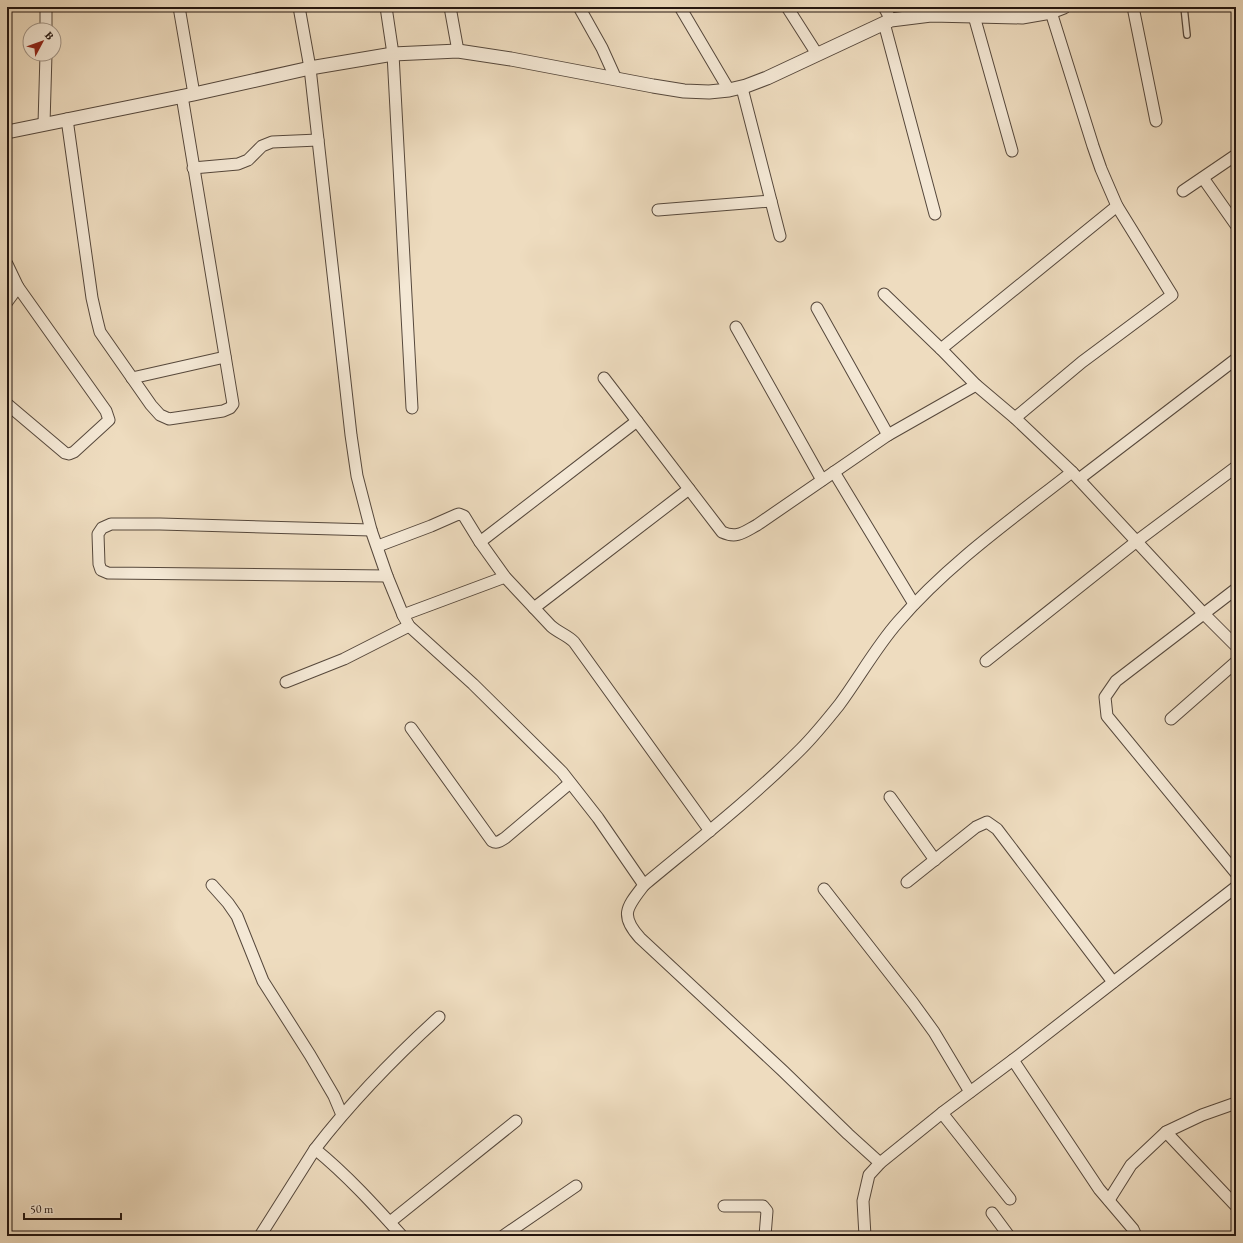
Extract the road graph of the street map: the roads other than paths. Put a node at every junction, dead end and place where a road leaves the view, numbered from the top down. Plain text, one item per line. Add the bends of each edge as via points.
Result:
1 (46, 7) edge
2 (179, 7) edge
3 (299, 7) edge
4 (386, 7) edge
5 (450, 7) edge
6 (579, 7) edge
7 (680, 7) edge
8 (787, 7) edge
9 (884, 7) edge
10 (1064, 7) edge
11 (1133, 7) edge
12 (1184, 7) edge
13 (1019, 12) edge
14 (1051, 12) junction
15 (974, 16) junction
16 (46, 22) edge
17 (888, 22) junction
18 (1187, 35) dead end
19 (458, 51) junction
20 (393, 54) junction
21 (817, 54) junction
22 (46, 62) edge
23 (310, 68) junction
24 (616, 79) junction
25 (735, 89) junction
26 (188, 95) junction
27 (67, 119) junction
28 (1156, 121) dead end
29 (44, 124) junction
30 (7, 132) edge
31 (318, 140) junction
32 (1012, 151) dead end
33 (1236, 155) edge
34 (193, 168) junction
35 (1203, 178) junction
36 (1183, 191) dead end
37 (772, 201) junction
38 (1117, 206) junction
39 (658, 210) dead end
40 (935, 214) dead end
41 (1236, 225) edge
42 (780, 236) dead end
43 (7, 264) edge
44 (18, 287) junction
45 (884, 294) dead end
46 (7, 302) edge
47 (817, 308) dead end
48 (736, 327) dead end
49 (941, 349) junction
50 (225, 357) junction
51 (1236, 359) edge
52 (132, 378) junction
53 (604, 378) dead end
54 (976, 385) junction
55 (7, 404) edge
56 (412, 408) dead end
57 (1015, 418) junction
58 (637, 421) junction
59 (888, 436) junction
60 (1236, 467) edge
61 (834, 472) junction
62 (1076, 476) junction
63 (822, 480) junction
64 (690, 489) junction
65 (371, 530) junction
66 (1137, 541) junction
67 (480, 542) junction
68 (378, 546) junction
69 (387, 576) junction
70 (505, 577) junction
71 (1236, 589) edge
72 (914, 604) junction
73 (534, 608) junction
74 (1203, 613) junction
75 (403, 615) junction
76 (409, 626) junction
77 (1236, 646) edge
78 (986, 661) dead end
79 (1236, 662) edge
80 (286, 682) dead end
81 (1171, 719) dead end
82 (412, 728) dead end
83 (570, 783) junction
84 (890, 797) dead end
85 (710, 831) junction
86 (935, 860) junction
87 (1236, 873) edge
88 (907, 882) dead end
89 (212, 885) dead end
90 (644, 885) junction
91 (1236, 887) edge
92 (824, 889) dead end
93 (1113, 982) junction
94 (439, 1017) dead end
95 (1013, 1060) junction
96 (970, 1092) junction
97 (1236, 1103) edge
98 (942, 1112) junction
99 (342, 1116) junction
100 (516, 1121) dead end
101 (1166, 1132) junction
102 (315, 1149) junction
103 (880, 1163) junction
104 (576, 1186) dead end
105 (1010, 1199) dead end
106 (1109, 1200) junction
107 (724, 1206) dead end
108 (1236, 1206) edge
109 (992, 1213) dead end
110 (390, 1222) junction
111 (260, 1236) edge
112 (402, 1236) edge
113 (503, 1236) edge
114 (765, 1236) edge
115 (865, 1236) edge
116 (1009, 1236) edge
117 (1136, 1236) edge

1 - 16 street
2 - 26 street
3 - 23 street
4 - 20 street
5 - 19 street
6 - 24 street
7 - 25 street
8 - 21 street
9 - 17 street
10 - 14 street
11 - 28 street
12 - 18 lane
13 - 14 street
13 - 15 street
14 - 38 street via 1093,146
15 - 17 street via 931,15
15 - 32 street
17 - 21 street
17 - 40 street
19 - 20 street
19 - 24 street
20 - 23 street
20 - 56 street
21 - 25 street via 767,78
22 - 29 street
23 - 26 street
23 - 31 street
24 - 25 street via 684,91
25 - 37 street
26 - 27 street
26 - 34 street
27 - 29 street
27 - 52 street via 92,298 100,332
29 - 30 street
31 - 34 street via 272,142 262,146 248,160 238,164
31 - 65 street via 352,442 357,476
33 - 35 street
34 - 50 street
35 - 36 street
35 - 41 street
37 - 39 street
37 - 42 street
38 - 49 street
38 - 57 street via 1172,295 1082,362
43 - 44 street
44 - 46 street
44 - 55 street via 106,411 108,420 70,454 65,453
45 - 49 street
47 - 59 street
48 - 63 street
49 - 54 street
50 - 52 street
50 - 52 street via 233,404 223,411 169,419 160,415
51 - 62 street
53 - 58 street
54 - 57 street
54 - 59 street
57 - 62 street
58 - 64 street
58 - 67 street
59 - 61 street
60 - 66 street
61 - 63 street
61 - 72 street
62 - 66 street
62 - 72 street via 995,532
63 - 64 street via 757,525 739,535 730,536 722,532
64 - 73 street
65 - 68 street
65 - 69 street via 111,524 102,528 98,534 99,564 102,570 108,573
66 - 74 street
66 - 78 street
67 - 68 street via 464,516 459,514
67 - 70 street
68 - 69 street
69 - 75 street
70 - 73 street
70 - 75 street
71 - 74 street
72 - 85 street via 897,623 839,705 802,749
73 - 85 street via 556,631 570,637 574,642
74 - 77 street
74 - 87 street via 1116,680 1105,697 1107,716
75 - 76 street
76 - 80 street via 344,659
76 - 83 street via 484,695
79 - 81 street
82 - 83 street via 492,841 499,842 505,838
83 - 90 street via 598,818
84 - 86 street
85 - 90 street
86 - 88 street
86 - 93 street via 976,827 987,822 997,829
89 - 99 street via 237,916 263,981 334,1096
90 - 103 street via 628,910 627,919 632,929
91 - 93 street
92 - 96 street via 934,1032
93 - 95 street
94 - 99 street via 377,1077
95 - 96 street
95 - 106 street
96 - 98 street
97 - 101 street
98 - 103 street
98 - 105 street
99 - 102 street
100 - 110 street
101 - 106 street via 1131,1165
101 - 108 street
102 - 110 street via 336,1166
102 - 111 street
103 - 115 street via 869,1175 863,1201
104 - 113 street
106 - 117 street
107 - 114 street via 763,1206 767,1211
109 - 116 street
110 - 112 street

